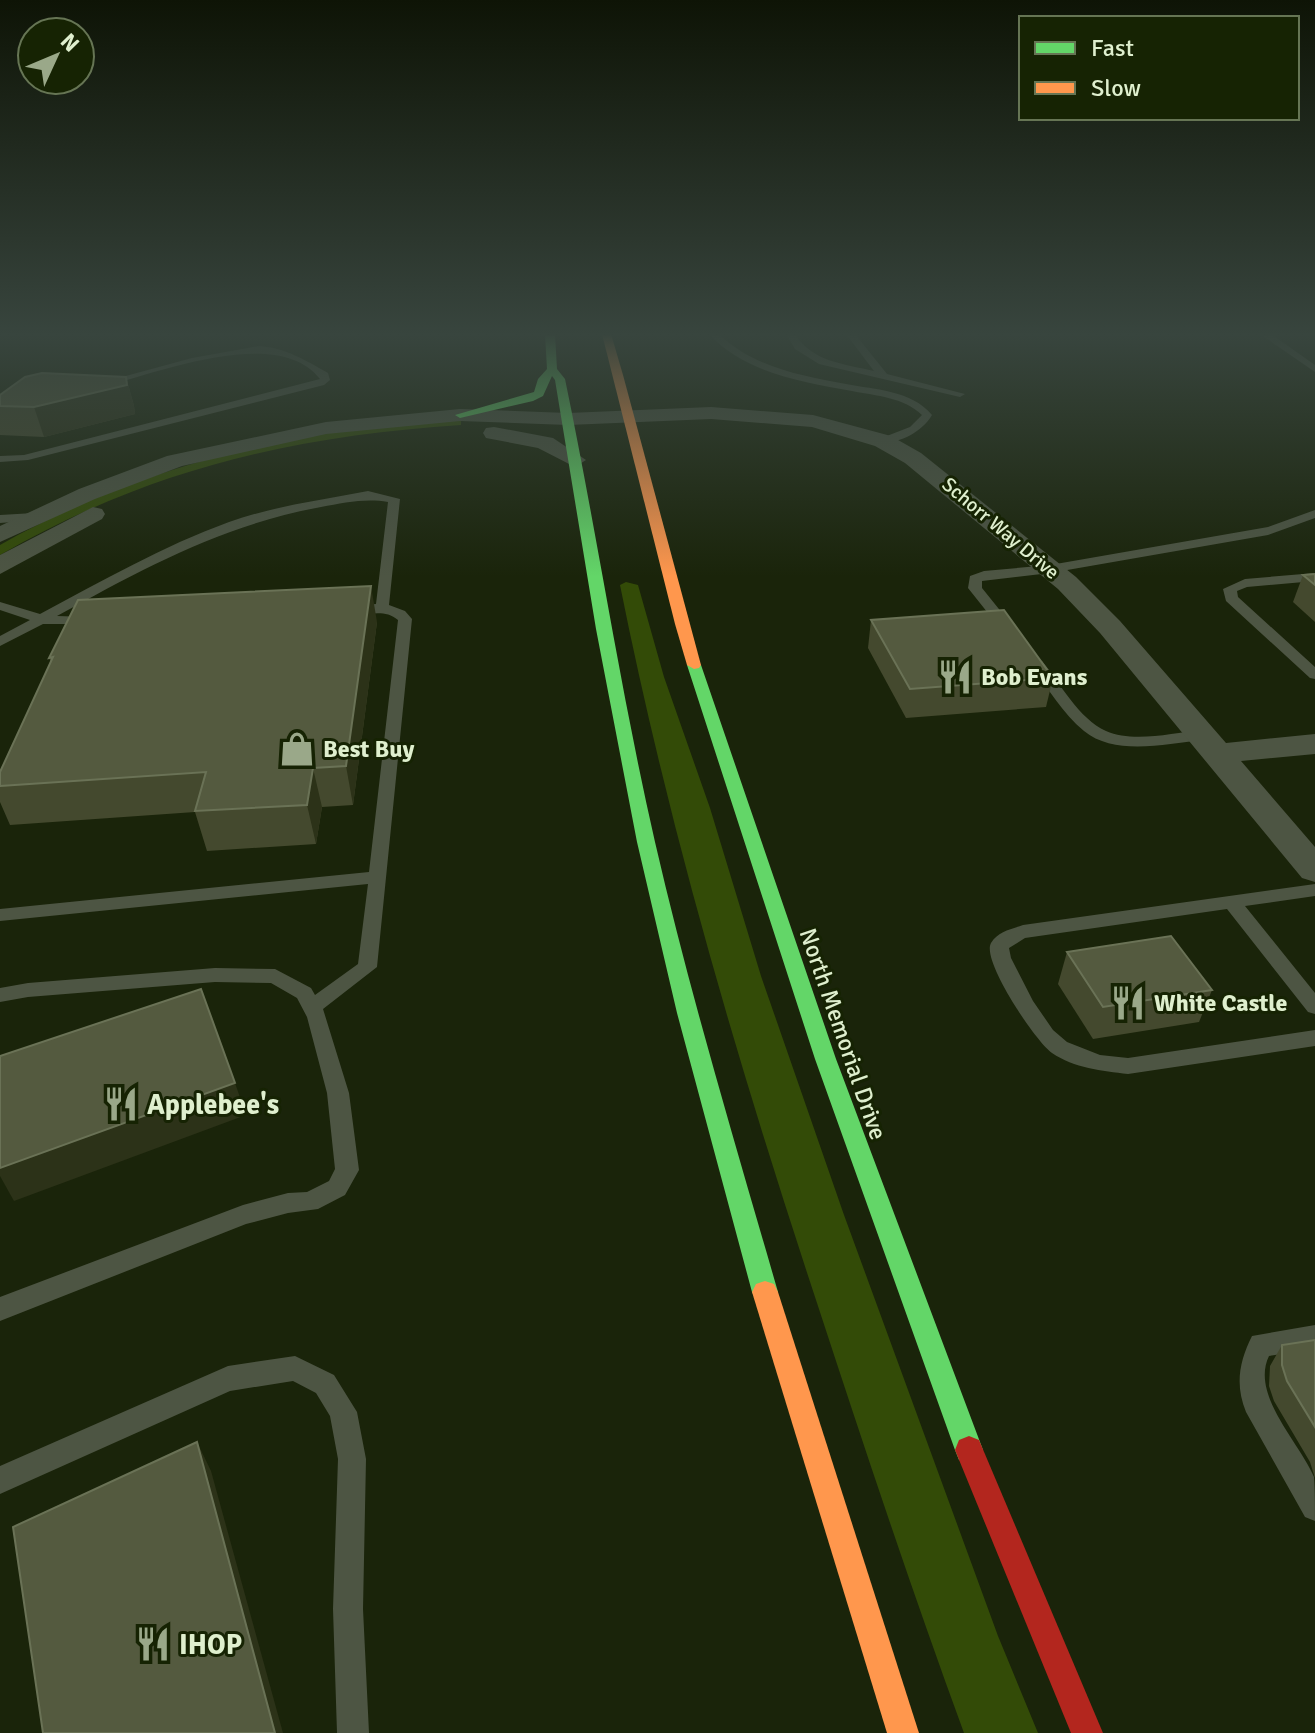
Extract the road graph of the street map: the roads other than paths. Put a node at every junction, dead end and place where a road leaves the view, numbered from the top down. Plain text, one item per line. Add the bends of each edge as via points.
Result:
1 (190, 415) edge
2 (486, 415) edge
3 (567, 415) edge
4 (674, 415) edge
5 (743, 415) edge
6 (927, 415) edge
7 (631, 417) junction
8 (568, 419) junction
9 (464, 423) junction
10 (883, 441) junction
11 (0, 459) edge
12 (575, 460) junction
13 (1315, 514) edge
14 (34, 517) junction
15 (0, 519) edge
16 (0, 535) edge
17 (0, 566) edge
18 (1050, 569) junction
19 (1315, 577) edge
20 (2, 604) edge
21 (382, 608) junction
22 (327, 611) edge
23 (43, 620) junction
24 (102, 621) edge
25 (0, 642) edge
26 (1315, 675) edge
27 (1315, 744) edge
28 (1209, 745) junction
29 (1315, 870) edge
30 (378, 877) junction
31 (1315, 890) edge
32 (1231, 901) junction
33 (0, 915) edge
34 (0, 995) edge
35 (312, 1007) junction
36 (1315, 1007) edge
37 (1315, 1038) edge
38 (0, 1309) edge
39 (1315, 1337) edge
40 (0, 1480) edge
41 (1315, 1507) edge
42 (353, 1733) edge
43 (903, 1733) edge
44 (1087, 1733) edge

1 - 11 lane via 24,458
2 - 9 main road
3 - 8 main road
4 - 7 street, Schorr Way Drive
5 - 10 street, Schorr Way Drive via 813,421
6 - 10 lane via 915,429
7 - 8 street, Schorr Way Drive
7 - 44 main road, North Memorial Drive via 671,594 753,850 910,1298
8 - 9 street, Schorr Way Drive
8 - 12 main road
9 - 12 street via 529,438
9 - 14 street via 326,428 220,450 129,477
9 - 17 street via 341,442 207,472 98,511
10 - 18 street, Schorr Way Drive via 942,480
12 - 43 main road via 643,827 687,1013 774,1324
13 - 18 lane via 1278,529
14 - 15 lane
14 - 16 street
18 - 28 street, Schorr Way Drive via 1110,627
18 - 28 lane via 984,575 975,579 975,588 1091,730 1137,741
19 - 26 lane via 1230,589 1231,598
20 - 23 lane
21 - 22 lane
21 - 23 lane via 394,499 368,495 285,510 194,539
21 - 30 lane via 401,612 405,619
23 - 24 lane via 78,628
23 - 25 lane
27 - 28 street
28 - 29 street, Schorr Way Drive
30 - 33 lane
30 - 35 lane via 367,967
31 - 32 lane
32 - 36 lane
32 - 37 lane via 1023,932 999,946 1001,958 1042,1034 1068,1055 1098,1064 1128,1066
34 - 35 lane via 215,975 275,976 304,993
35 - 38 lane via 338,1093 347,1170 337,1188 310,1202 243,1215
39 - 41 lane via 1261,1345 1252,1363 1256,1403
40 - 42 lane via 228,1379 295,1368 325,1384 343,1412 352,1459 348,1609

